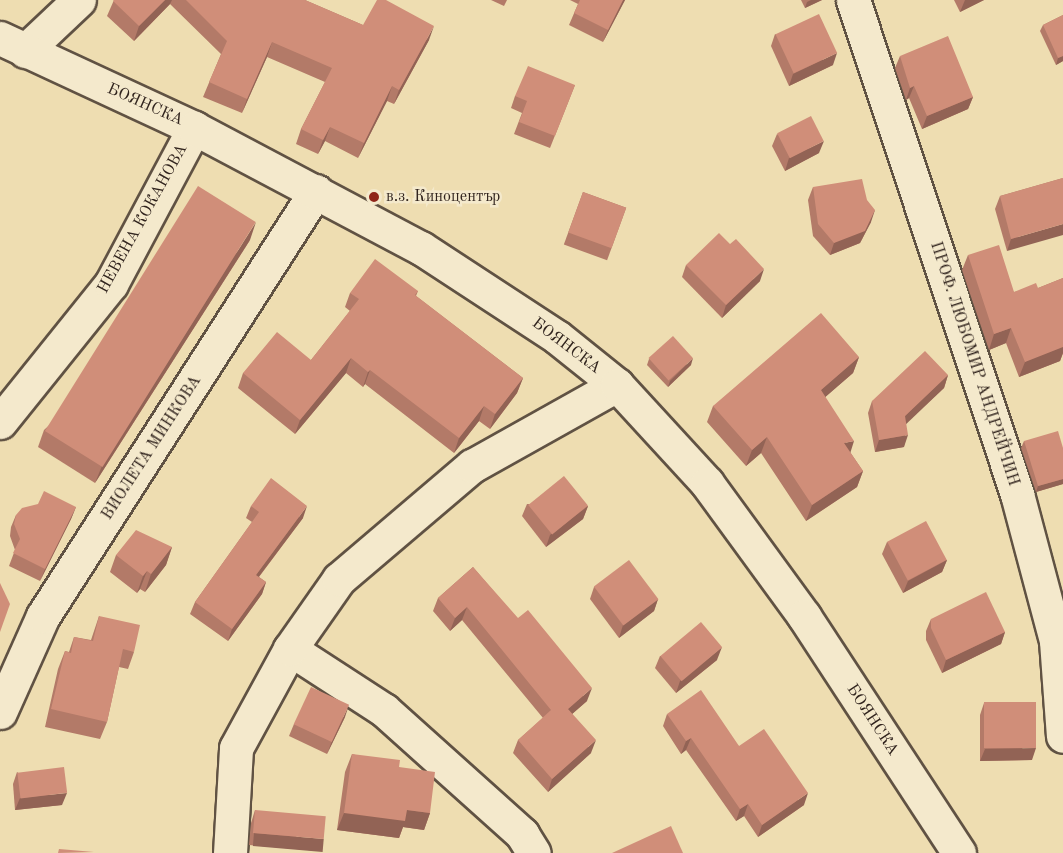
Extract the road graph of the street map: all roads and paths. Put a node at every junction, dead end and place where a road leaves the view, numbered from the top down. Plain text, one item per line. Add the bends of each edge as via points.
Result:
1 (79, 0) edge
2 (853, 0) edge
3 (12, 44) edge
4 (194, 128) junction
5 (316, 191) junction
6 (617, 385) junction
7 (0, 422) edge
8 (290, 649) junction
9 (0, 712) edge
10 (1063, 736) edge
11 (230, 853) edge
12 (534, 853) edge
13 (959, 853) edge

1 - 3 street
2 - 10 street, ПРОФ. ЛЮБОМИР АНДРЕЙЧИН via 1017,494 1056,641
3 - 4 street, БОЯНСКА
4 - 5 street, БОЯНСКА
4 - 7 street, НЕВЕНА КОКАНОВА via 111,284
5 - 6 street, БОЯНСКА via 437,257 557,337
5 - 9 street, ВИОЛЕТА МИНКОВА via 43,616
6 - 8 street via 472,466 339,579
6 - 13 street, БОЯНСКА via 707,483 783,587
8 - 11 street via 236,748
8 - 12 street via 384,710 522,834

